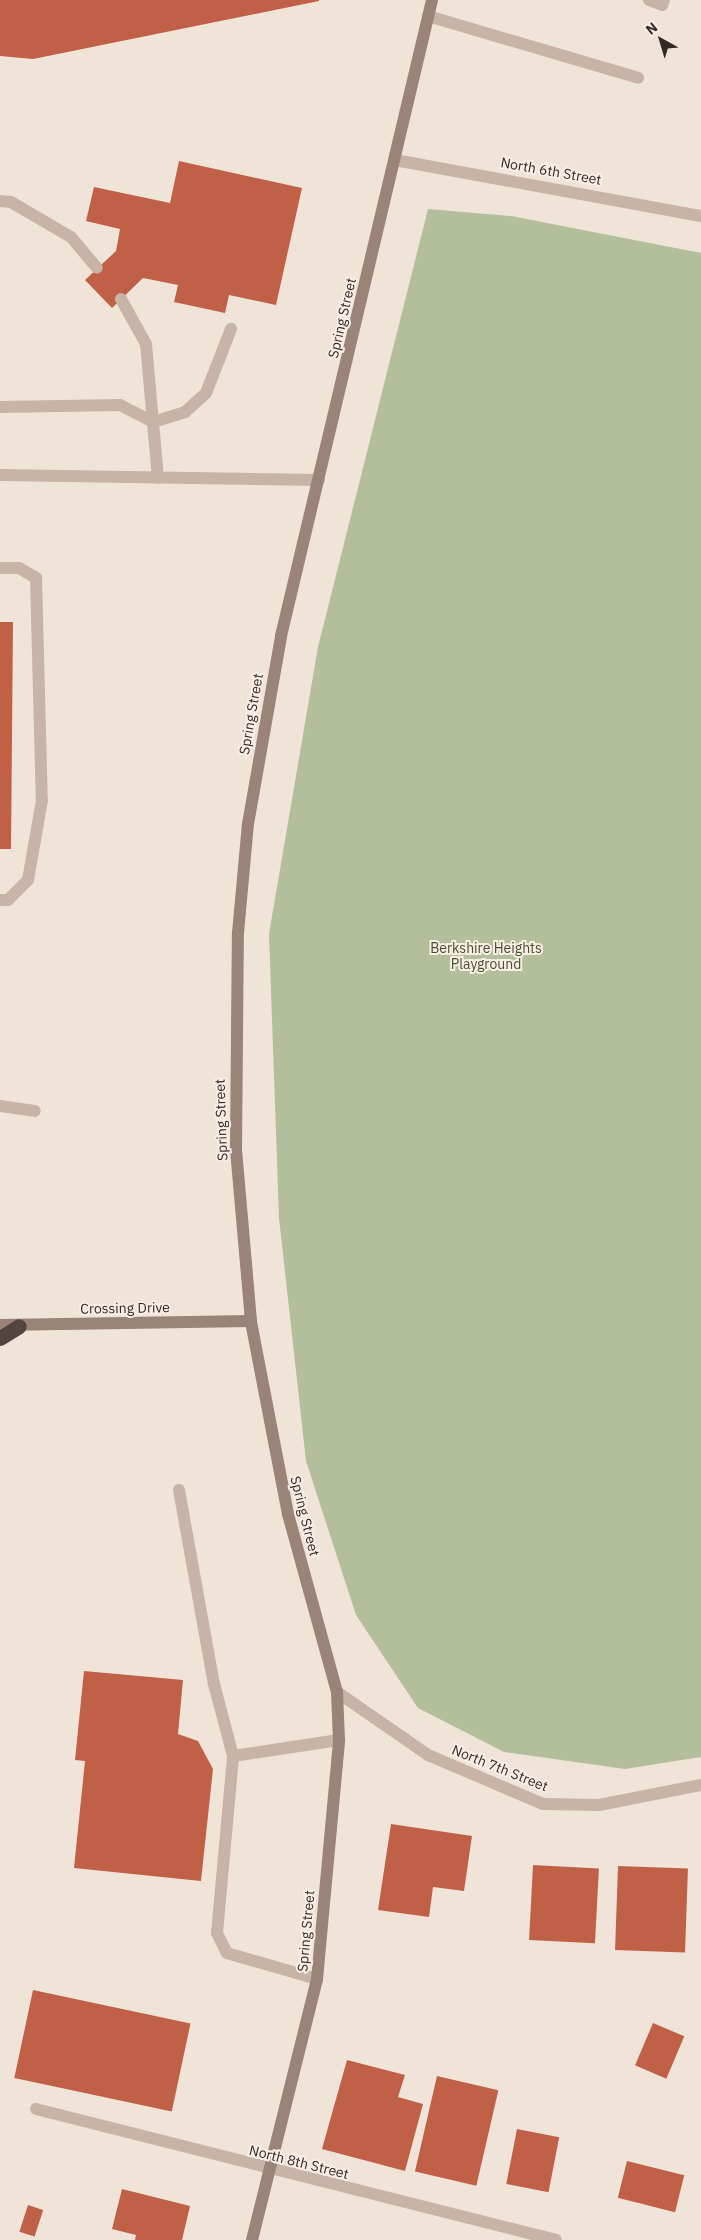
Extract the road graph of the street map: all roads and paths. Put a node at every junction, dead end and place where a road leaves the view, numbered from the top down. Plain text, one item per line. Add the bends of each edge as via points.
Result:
1 (432, 0) edge
2 (649, 0) edge
3 (664, 0) edge
4 (428, 16) junction
5 (638, 78) dead end
6 (395, 160) junction
7 (0, 201) edge
8 (701, 216) edge
9 (97, 268) dead end
10 (121, 299) dead end
11 (231, 329) dead end
12 (0, 407) edge
13 (153, 422) junction
14 (0, 475) edge
15 (158, 478) junction
16 (319, 480) junction
17 (0, 568) edge
18 (0, 900) edge
19 (0, 1106) edge
20 (35, 1111) dead end
21 (251, 1321) junction
22 (0, 1325) edge
23 (19, 1326) junction
24 (0, 1338) edge
25 (179, 1490) dead end
26 (337, 1692) junction
27 (339, 1740) junction
28 (233, 1756) junction
29 (701, 1785) edge
30 (317, 1979) junction
31 (36, 2109) dead end
32 (269, 2170) junction
33 (252, 2240) edge
34 (556, 2240) edge

1 - 4 street, Spring Street
2 - 3 street via 662,5
4 - 5 street
4 - 6 street, Spring Street
6 - 8 street, North 6th Street
6 - 16 street, Spring Street
7 - 9 street via 10,202 71,237
10 - 13 street via 146,344
11 - 13 street via 206,393 185,412
12 - 13 street via 120,405
13 - 15 street
14 - 15 street
15 - 16 street
16 - 21 street, Spring Street via 266,715 248,824 238,933 234,1101
17 - 18 street via 19,568 36,578 42,800 28,880 8,900
19 - 20 street
21 - 23 street, Crossing Drive
21 - 26 street, Spring Street via 288,1514
22 - 23 street, Crossing Drive
23 - 24 highway
25 - 28 street via 214,1684
26 - 27 street, Spring Street
26 - 29 street, North 7th Street via 428,1755 543,1804 599,1805
27 - 28 street
27 - 30 street, Spring Street
28 - 30 street via 217,1933 227,1953
30 - 32 street, Spring Street
31 - 32 street, North 8th Street
32 - 33 street, Spring Street
32 - 34 street, North 8th Street

